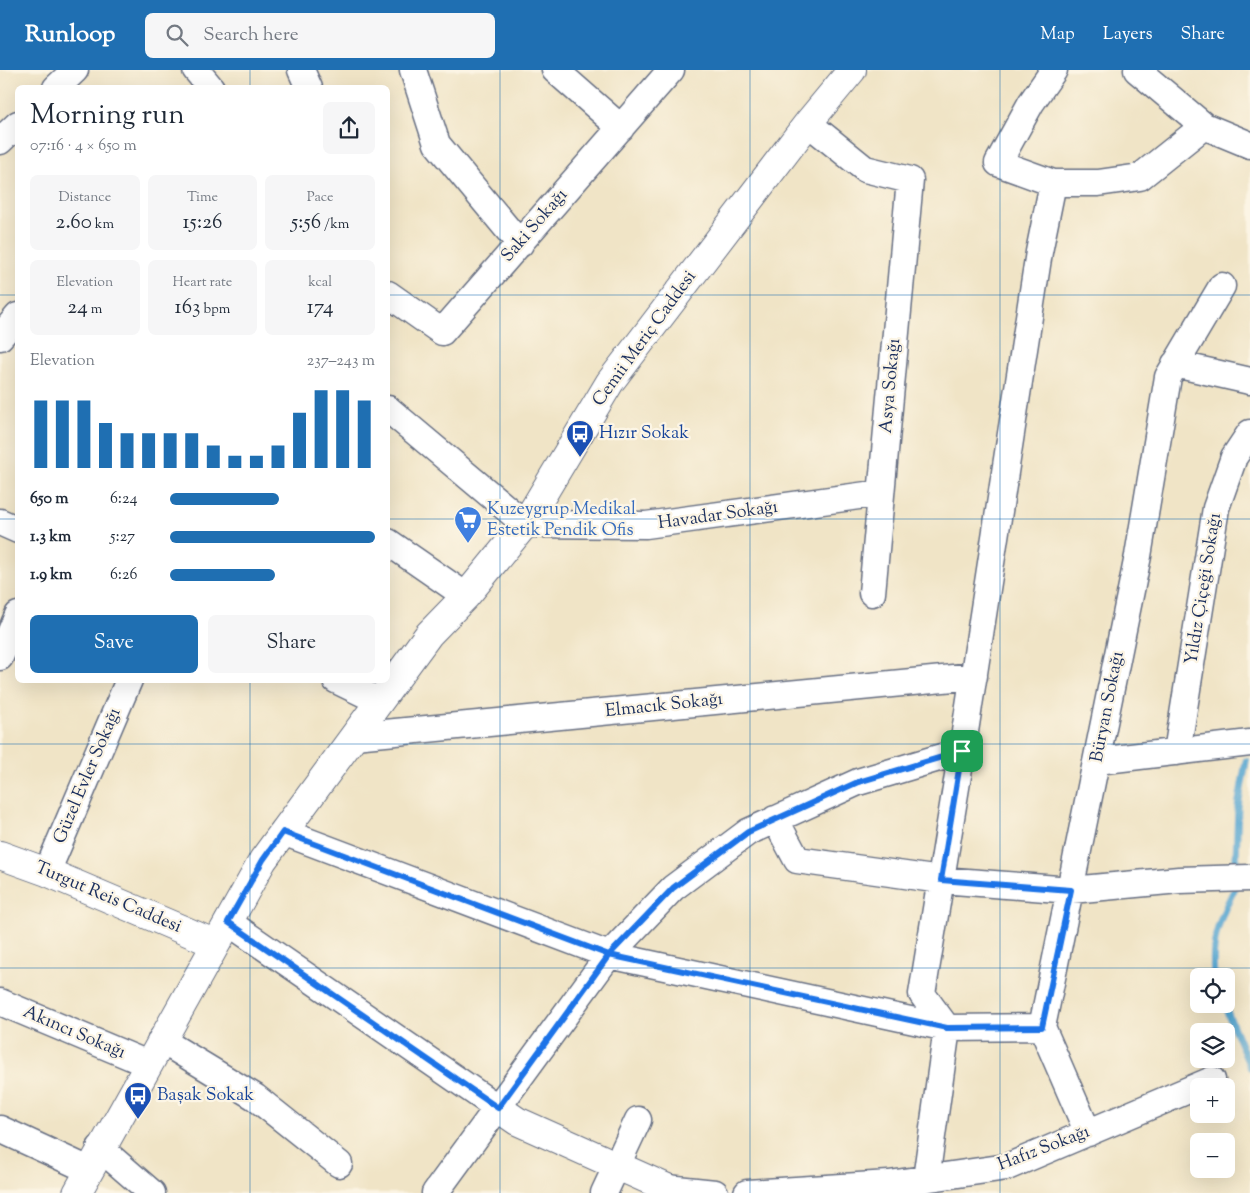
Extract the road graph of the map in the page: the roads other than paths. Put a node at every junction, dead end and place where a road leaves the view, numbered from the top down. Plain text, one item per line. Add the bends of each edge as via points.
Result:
1 (75, 70) edge
2 (196, 70) edge
3 (301, 70) edge
4 (413, 70) edge
5 (555, 70) edge
6 (671, 70) edge
7 (852, 70) edge
8 (1054, 70) edge
9 (1137, 70) edge
10 (59, 85) edge
11 (208, 85) edge
12 (308, 85) edge
13 (808, 123) junction
14 (1204, 126) junction
15 (15, 127) edge
16 (621, 128) junction
17 (0, 141) edge
18 (1250, 145) edge
19 (1053, 182) junction
20 (520, 244) junction
21 (1222, 286) dead end
22 (390, 295) edge
23 (15, 320) edge
24 (0, 338) edge
25 (1176, 364) junction
26 (1250, 380) edge
27 (390, 412) edge
28 (1250, 432) edge
29 (881, 494) junction
30 (0, 522) edge
31 (525, 524) junction
32 (15, 529) edge
33 (390, 543) edge
34 (872, 592) dead end
35 (466, 596) junction
36 (15, 622) edge
37 (0, 657) edge
38 (974, 676) junction
39 (128, 683) edge
40 (342, 683) edge
41 (380, 701) junction
42 (354, 736) junction
43 (1250, 742) edge
44 (962, 751) junction
45 (1177, 752) junction
46 (1097, 761) junction
47 (775, 819) junction
48 (283, 832) junction
49 (0, 854) edge
50 (47, 872) junction
51 (1250, 878) edge
52 (941, 880) junction
53 (1071, 890) junction
54 (222, 933) junction
55 (609, 955) junction
56 (0, 1002) edge
57 (1042, 1027) junction
58 (947, 1028) junction
59 (161, 1040) junction
60 (148, 1064) junction
61 (1190, 1089) edge
62 (498, 1108) junction
63 (638, 1120) dead end
64 (0, 1128) edge
65 (1088, 1133) junction
66 (339, 1164) dead end
67 (616, 1165) junction
68 (88, 1170) edge
69 (926, 1178) junction
70 (667, 1190) edge
71 (152, 1193) edge
72 (435, 1193) edge
73 (604, 1193) edge
74 (715, 1193) edge
75 (747, 1193) edge

1 - 10 street
2 - 11 street
3 - 12 street
4 - 20 street via 437,144
5 - 16 street
6 - 16 street, Saki Sokağı
7 - 13 street, Cemii Meriç Caddesi
8 - 19 street via 1031,103 998,163
9 - 14 street
13 - 29 street, Asya Sokağı via 865,169 910,180
13 - 31 street, Cemii Meriç Caddesi via 610,382
14 - 18 street
14 - 19 street via 1140,178 1098,183
15 - 17 street
16 - 20 street, Saki Sokağı
19 - 38 street via 1039,252
20 - 22 street, Saki Sokağı via 442,332
21 - 25 street, Büryan Sokağı
23 - 24 street
25 - 26 street
25 - 46 street, Büryan Sokağı via 1168,377 1138,556
27 - 31 street
28 - 45 street, Yıldız Çiçeği Sokağı via 1234,457 1216,508
29 - 31 street, Havadar Sokağı via 646,526
29 - 34 street, Asya Sokağı
30 - 32 street
31 - 35 street, Cemii Meriç Caddesi
33 - 35 street
35 - 41 street, Cemii Meriç Caddesi via 429,634
36 - 37 street
38 - 42 street, Elmacık Sokağı
38 - 44 street
39 - 50 street, Güzel Evler Sokağı
40 - 41 street
41 - 42 street, Cemii Meriç Caddesi
42 - 48 street, Cemii Meriç Caddesi
43 - 45 street
44 - 47 street via 858,782
44 - 52 street
45 - 46 street
46 - 53 street, Büryan Sokağı
47 - 52 street via 797,860
47 - 55 street via 748,832 673,888
48 - 54 street, Cemii Meriç Caddesi via 263,860
48 - 55 street
49 - 50 street, Turgut Reis Caddesi
50 - 54 street, Turgut Reis Caddesi
51 - 53 street via 1179,880
52 - 53 street
52 - 58 street via 922,994
53 - 57 street, Büryan Sokağı
54 - 59 street, Cemii Meriç Caddesi
54 - 62 street
55 - 58 street
55 - 62 street
56 - 60 street, Akıncı Sokağı
57 - 58 street
57 - 65 street
58 - 69 street
59 - 60 street, Cemii Meriç Caddesi
59 - 66 street via 255,1096
60 - 68 street, Cemii Meriç Caddesi
61 - 65 street, Hafız Sokağı
62 - 67 street via 517,1121
62 - 72 street
63 - 67 street
64 - 68 street
65 - 69 street, Hafız Sokağı via 1006,1167
67 - 70 street
67 - 73 street
68 - 71 street
69 - 75 street, Hafız Sokağı via 889,1184
70 - 74 street

